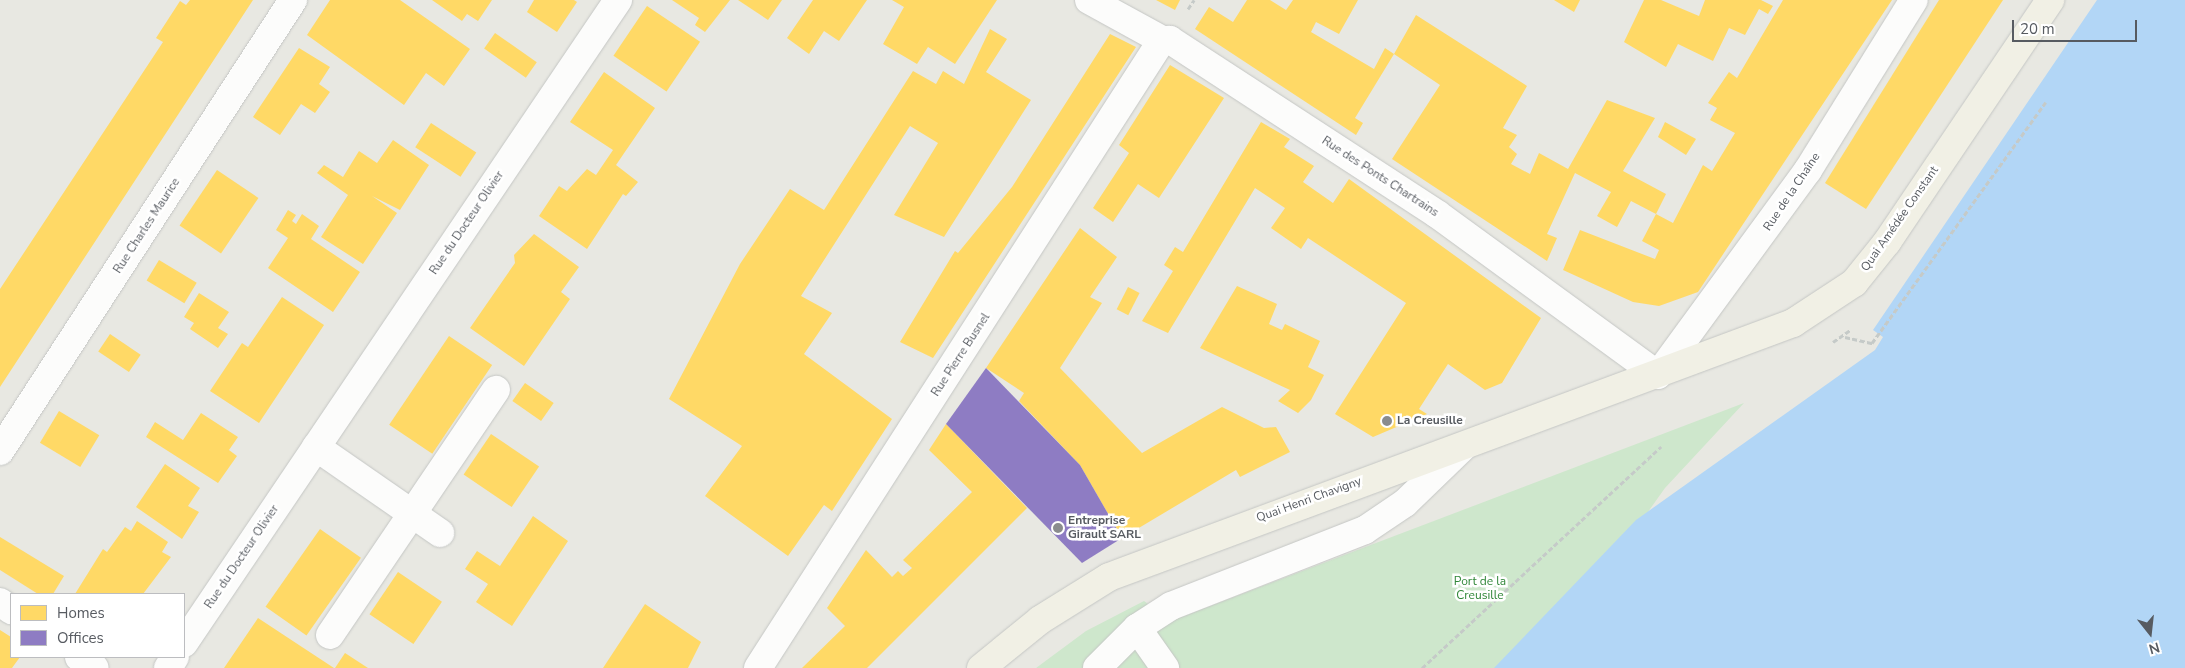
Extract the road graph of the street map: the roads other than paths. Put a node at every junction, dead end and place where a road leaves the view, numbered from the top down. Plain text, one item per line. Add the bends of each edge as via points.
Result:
1 (293, 0) edge
2 (618, 0) edge
3 (1089, 0) edge
4 (1914, 0) edge
5 (2050, 0) edge
6 (1162, 40) junction
7 (1658, 375) junction
8 (496, 390) dead end
9 (1466, 444) junction
10 (316, 446) junction
11 (0, 451) edge
12 (412, 513) junction
13 (440, 533) dead end
14 (1136, 628) junction
15 (330, 635) dead end
16 (185, 642) edge
17 (80, 658) edge
18 (95, 668) edge
19 (758, 668) edge
20 (981, 668) edge
21 (1097, 668) edge
22 (1165, 668) edge

1 - 11 street, Rue Charles Maurice
2 - 10 street, Rue du Docteur Olivier
3 - 6 street, Rue des Ponts Chartrains
4 - 7 street, Rue de la Chaîne via 1808,170
5 - 7 main road, Quai Amédée Constant via 1887,242 1854,283 1793,323
6 - 7 street, Rue des Ponts Chartrains via 1170,40 1437,214
6 - 19 street, Rue Pierre Busnel
7 - 9 main road, Quai Henri Chavigny
8 - 12 street
9 - 14 street via 1405,503 1365,530 1171,606
9 - 20 main road, Quai Henri Chavigny via 1109,577 1040,620
10 - 12 street
10 - 16 street, Rue du Docteur Olivier
12 - 13 street
12 - 15 street
14 - 21 street
14 - 22 street
17 - 18 street

